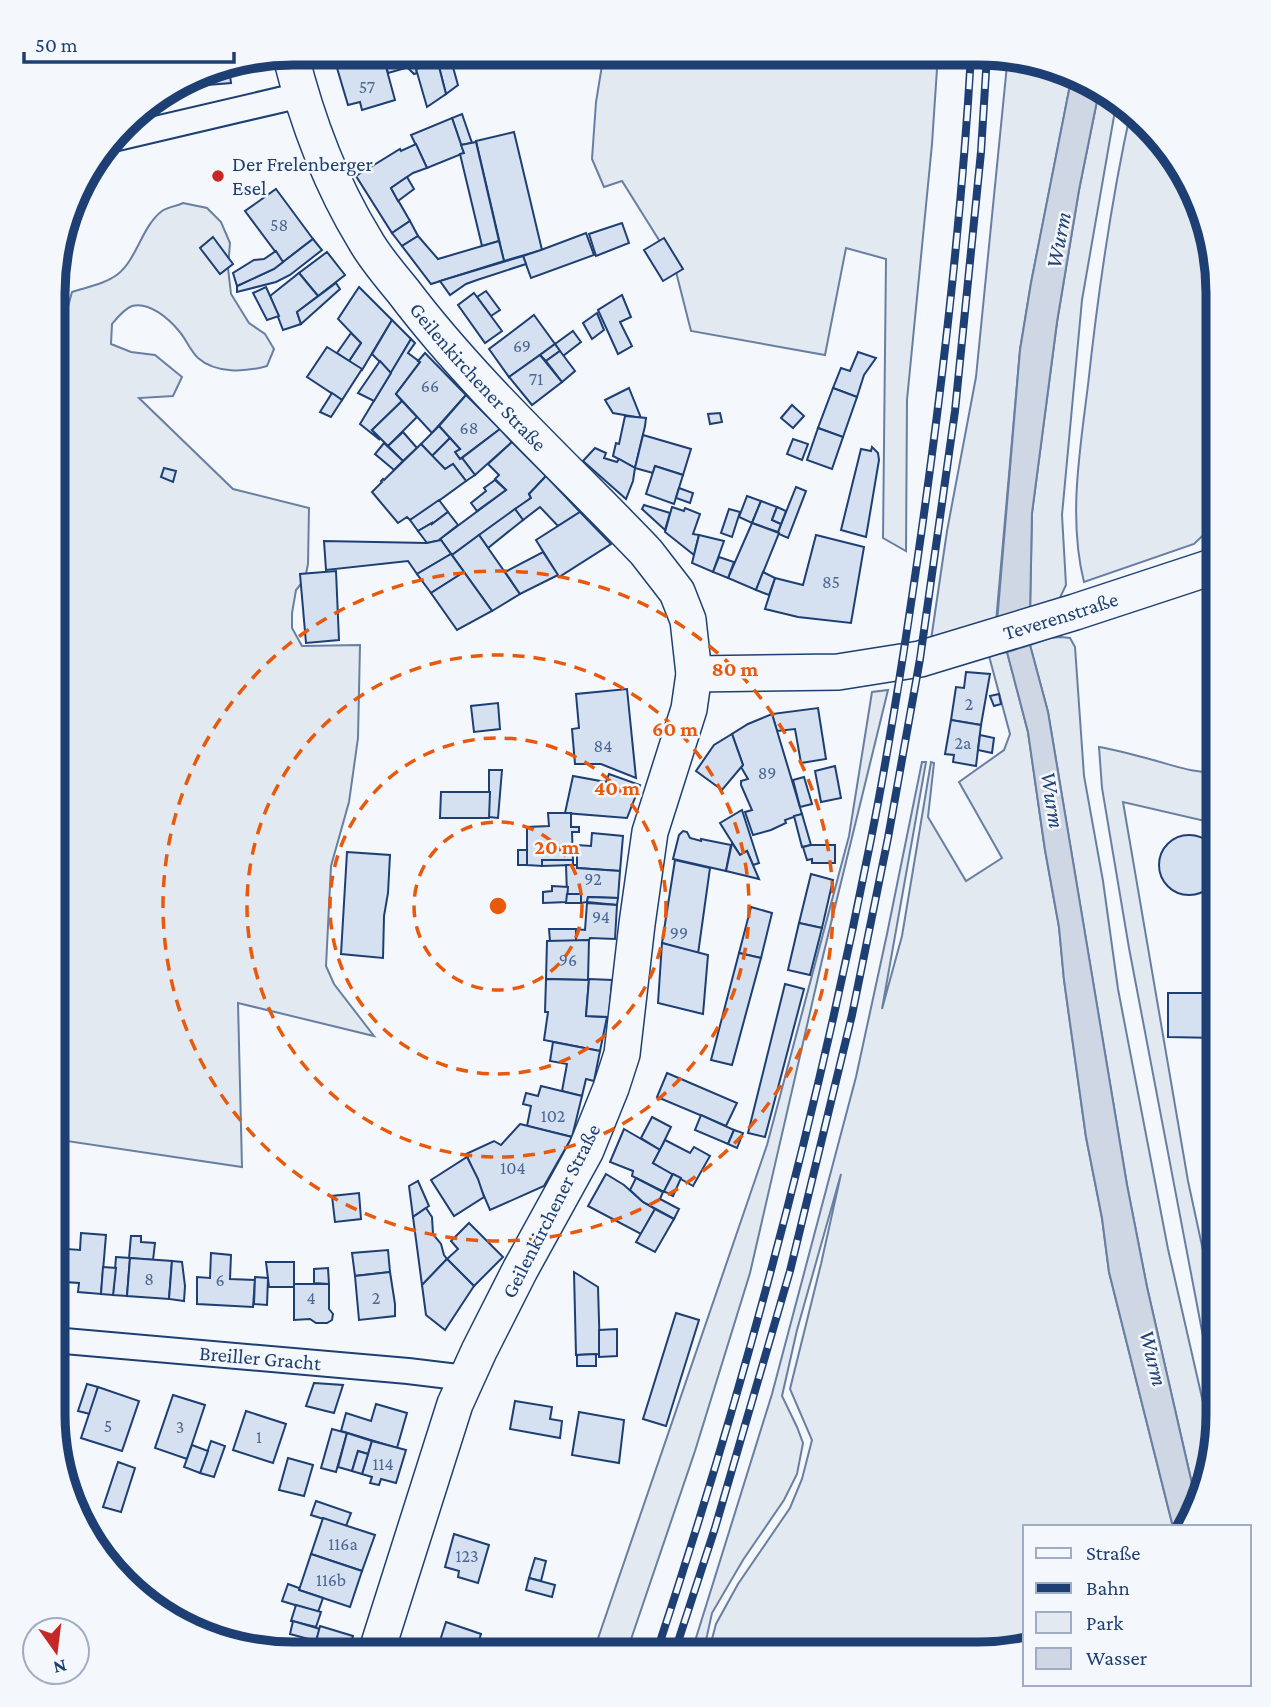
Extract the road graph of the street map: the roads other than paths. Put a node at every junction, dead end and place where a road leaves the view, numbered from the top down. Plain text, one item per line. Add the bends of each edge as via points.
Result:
1 (293, 65) edge
2 (301, 95) junction
3 (130, 134) edge
4 (1206, 569) edge
5 (694, 674) junction
6 (65, 1341) edge
7 (467, 1378) junction
8 (380, 1642) edge

1 - 2 main road, Geilenkirchener Straße
2 - 3 street
2 - 5 main road, Geilenkirchener Straße via 329,171 365,242 457,357 646,552 677,592 688,620
4 - 5 main road, Teverenstraße via 902,663 838,672
5 - 7 main road, Geilenkirchener Straße via 689,709 650,832 622,1054 586,1150
6 - 7 street, Breiller Gracht
7 - 8 main road, Geilenkirchener Straße

